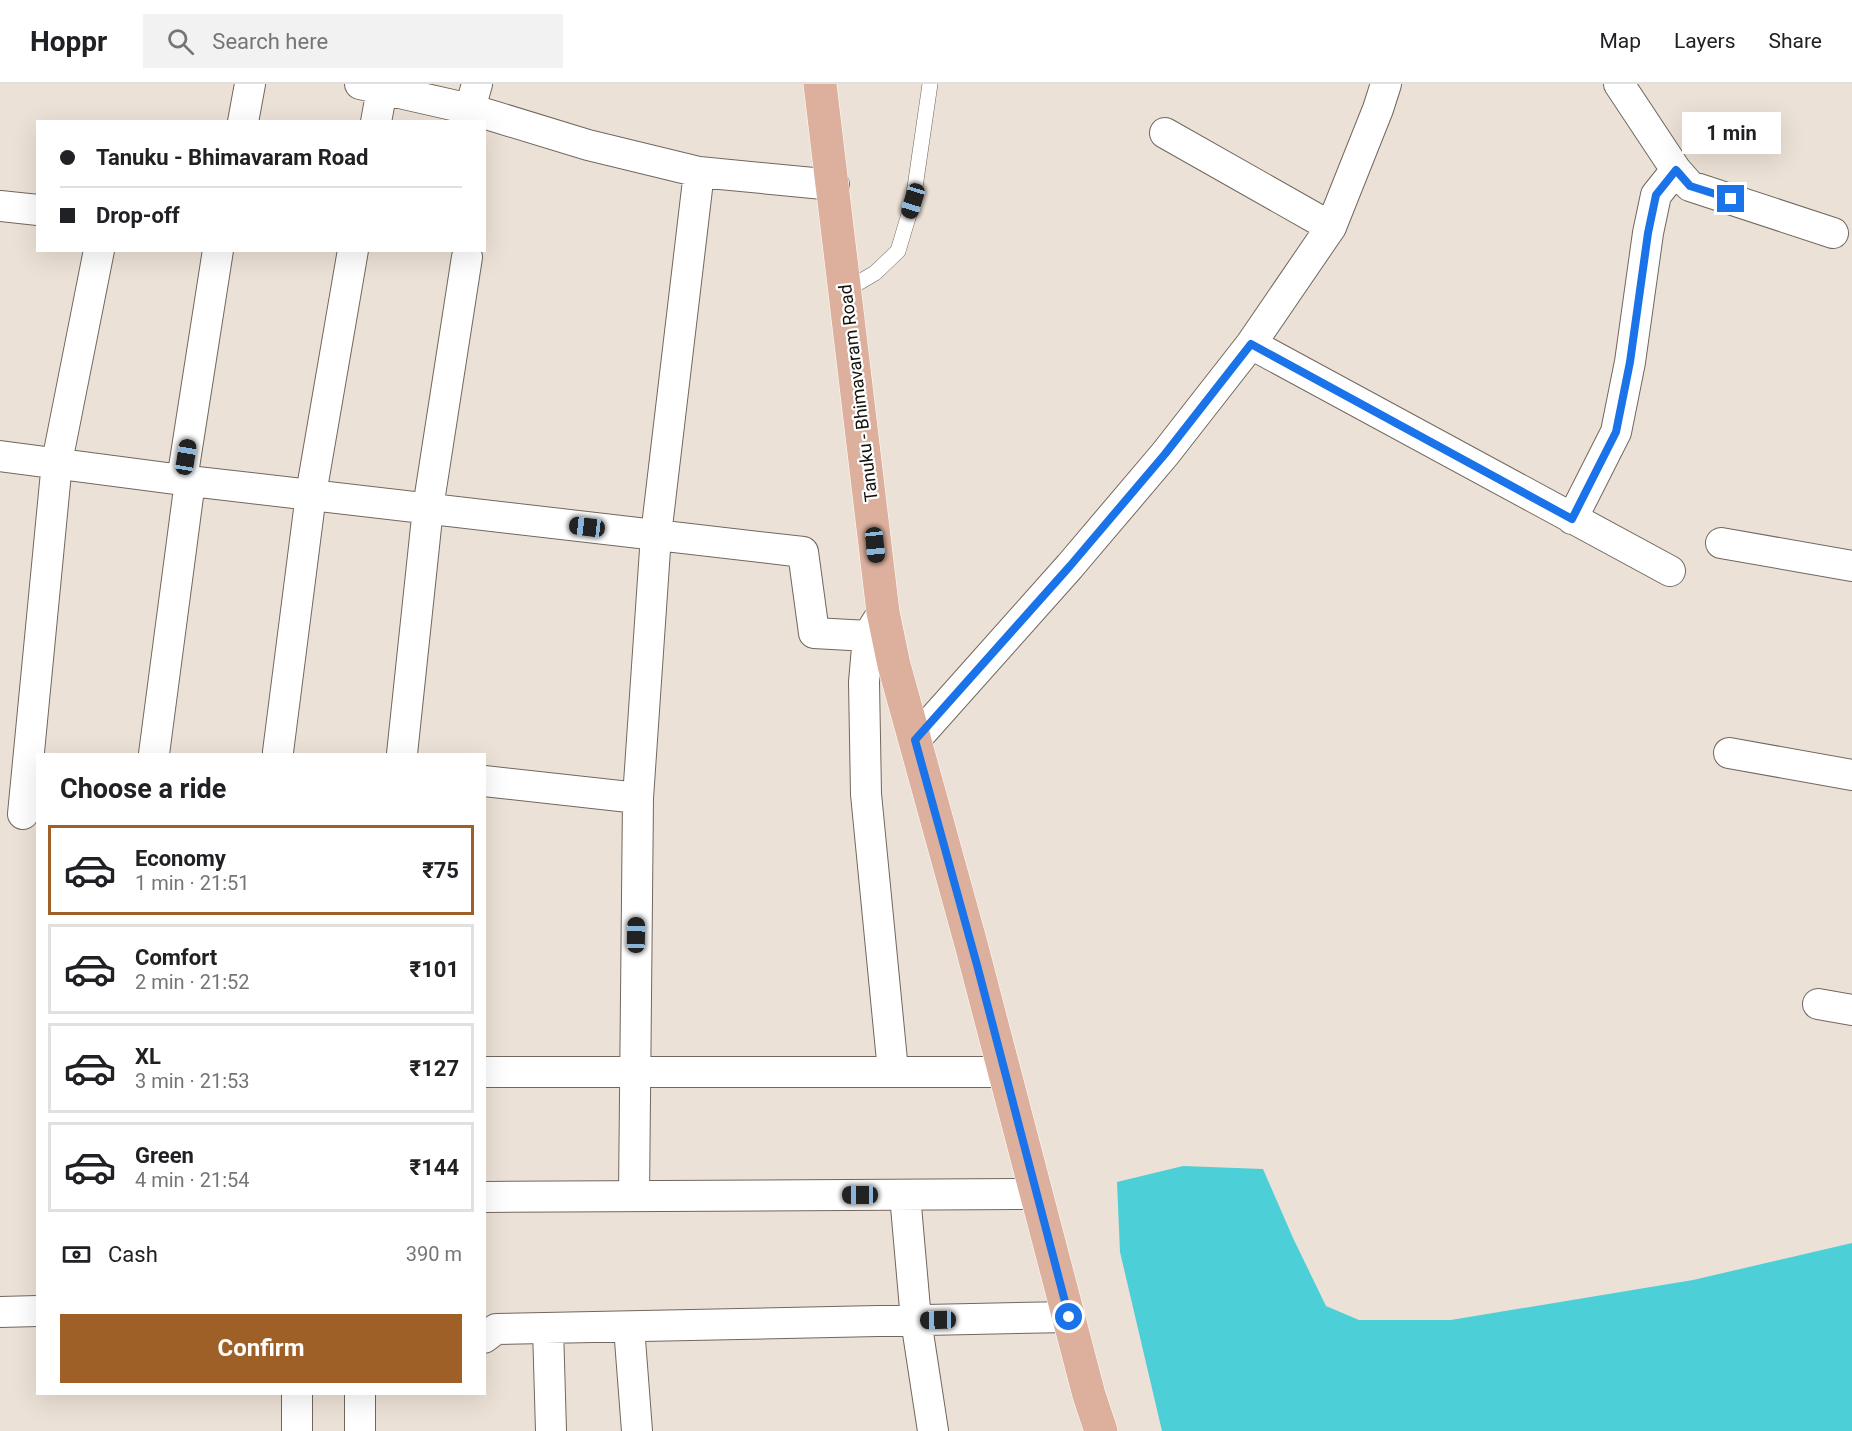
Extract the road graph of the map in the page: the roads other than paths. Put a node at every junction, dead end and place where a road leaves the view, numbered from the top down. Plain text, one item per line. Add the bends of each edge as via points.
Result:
1 (250, 84) edge
2 (820, 84) edge
3 (930, 84) edge
4 (1386, 84) edge
5 (1618, 84) edge
6 (371, 86) edge
7 (473, 97) edge
8 (243, 120) edge
9 (376, 120) edge
10 (1165, 133) dead end
11 (1676, 170) junction
12 (699, 172) junction
13 (834, 185) junction
14 (0, 206) edge
15 (36, 210) edge
16 (1331, 227) junction
17 (1833, 233) dead end
18 (99, 252) edge
19 (218, 252) edge
20 (354, 252) edge
21 (467, 257) dead end
22 (846, 290) junction
23 (1251, 344) junction
24 (0, 456) edge
25 (57, 462) junction
26 (186, 480) junction
27 (311, 494) junction
28 (428, 508) junction
29 (1572, 519) junction
30 (656, 535) junction
31 (1721, 543) dead end
32 (1852, 566) edge
33 (1670, 572) dead end
34 (875, 624) junction
35 (915, 740) junction
36 (278, 752) dead end
37 (154, 753) edge
38 (402, 753) edge
39 (1729, 753) dead end
40 (1852, 776) edge
41 (486, 781) edge
42 (638, 798) junction
43 (20, 815) edge
44 (1818, 1004) dead end
45 (1852, 1010) edge
46 (893, 1071) junction
47 (486, 1072) edge
48 (635, 1072) junction
49 (1005, 1072) junction
50 (1036, 1194) junction
51 (905, 1195) junction
52 (634, 1196) junction
53 (486, 1197) edge
54 (36, 1311) edge
55 (0, 1312) edge
56 (1069, 1317) junction
57 (916, 1320) junction
58 (629, 1327) junction
59 (548, 1328) junction
60 (486, 1336) edge
61 (297, 1395) edge
62 (360, 1395) edge
63 (297, 1431) edge
64 (360, 1431) edge
65 (551, 1431) edge
66 (637, 1431) edge
67 (933, 1431) edge
68 (1101, 1431) edge

1 - 8 street
2 - 13 main road, Tanuku - Bhimavaram Road
3 - 22 lane via 913,201 898,251 875,273
4 - 16 street
5 - 11 street
6 - 7 street
6 - 9 street
7 - 12 street via 588,145
10 - 16 street
11 - 17 street via 1690,186
11 - 29 street via 1656,195 1616,432
12 - 13 street
12 - 30 street
13 - 22 main road, Tanuku - Bhimavaram Road
14 - 15 street
16 - 23 street
18 - 25 street
19 - 26 street
20 - 27 street
21 - 28 street
22 - 34 main road, Tanuku - Bhimavaram Road
23 - 29 street
23 - 35 street via 1070,566
24 - 25 street
25 - 26 street
25 - 43 street
26 - 27 street
26 - 37 street
27 - 28 street
27 - 36 street
28 - 30 street
28 - 38 street
29 - 33 street
30 - 34 street via 803,552 814,633
30 - 42 street
31 - 32 street
34 - 35 main road, Tanuku - Bhimavaram Road via 894,665
34 - 46 street via 864,682 866,794
35 - 49 main road, Tanuku - Bhimavaram Road
39 - 40 street
41 - 42 street
42 - 48 street
44 - 45 street
46 - 48 street
46 - 49 street
47 - 48 street
48 - 52 street
49 - 50 main road, Tanuku - Bhimavaram Road
50 - 51 street
50 - 56 main road, Tanuku - Bhimavaram Road
51 - 52 street
51 - 57 street
52 - 53 street
54 - 55 street
56 - 57 street
56 - 68 main road, Tanuku - Bhimavaram Road
57 - 58 street
57 - 67 street
58 - 59 street
58 - 66 street
59 - 60 street via 496,1329
59 - 65 street
61 - 63 street
62 - 64 street

